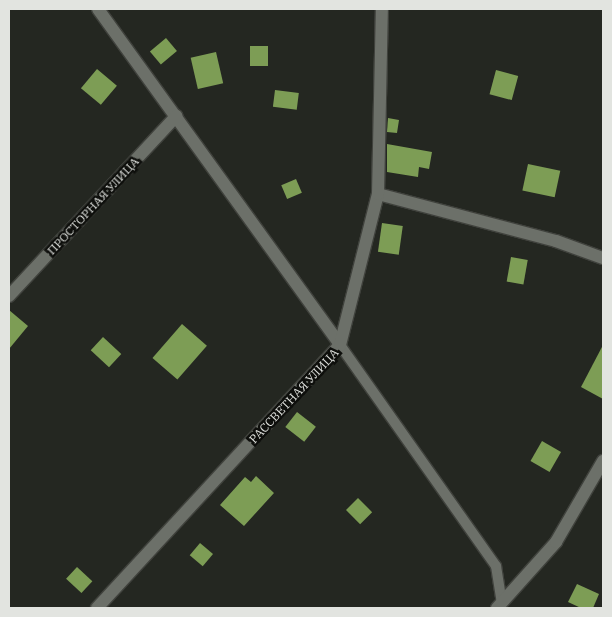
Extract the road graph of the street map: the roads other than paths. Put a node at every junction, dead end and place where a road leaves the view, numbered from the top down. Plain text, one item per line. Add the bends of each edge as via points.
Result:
1 (98, 9) edge
2 (382, 9) edge
3 (176, 116) junction
4 (378, 194) junction
5 (603, 258) edge
6 (9, 296) edge
7 (340, 346) junction
8 (603, 461) edge
9 (502, 607) edge
10 (96, 608) edge

1 - 3 street
2 - 4 street, РАССВЕТНАЯ УЛИЦА
3 - 6 street, ПРОСТОРНАЯ УЛИЦА
3 - 7 street
4 - 5 street via 556,241
4 - 7 street, РАССВЕТНАЯ УЛИЦА
7 - 9 lane via 496,566
7 - 10 street, РАССВЕТНАЯ УЛИЦА
8 - 9 street via 556,542

